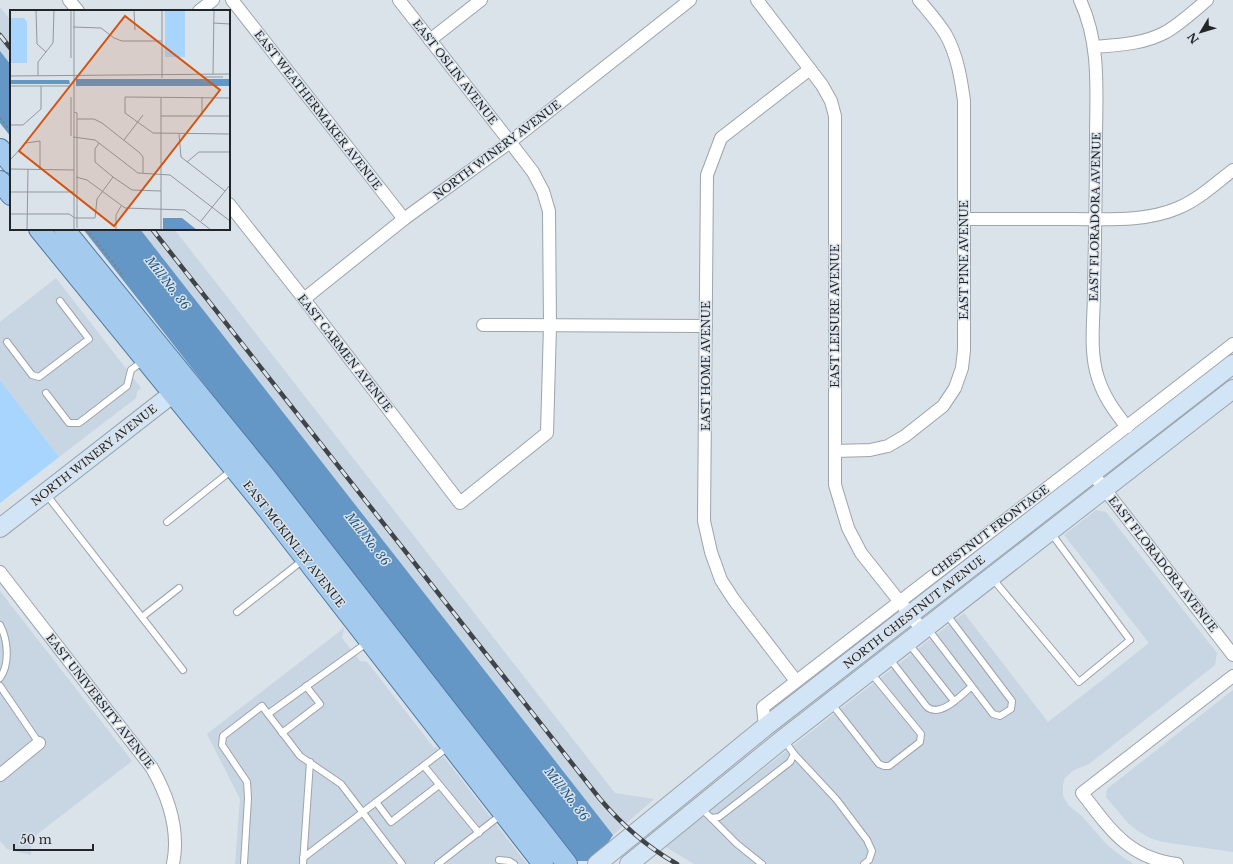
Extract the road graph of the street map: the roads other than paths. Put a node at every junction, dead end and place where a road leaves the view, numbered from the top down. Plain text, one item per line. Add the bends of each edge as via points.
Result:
1 (69, 0) edge
2 (213, 0) edge
3 (232, 0) edge
4 (399, 0) edge
5 (481, 0) edge
6 (690, 0) edge
7 (757, 0) edge
8 (919, 0) edge
9 (1080, 0) edge
10 (1208, 0) edge
11 (77, 10) edge
12 (199, 10) edge
13 (430, 40) junction
14 (1094, 47) junction
15 (810, 69) junction
16 (510, 142) junction
17 (0, 149) edge
18 (10, 162) edge
19 (0, 164) edge
20 (1233, 170) edge
21 (10, 172) edge
22 (0, 181) edge
23 (10, 194) edge
24 (230, 205) edge
25 (404, 219) junction
26 (965, 219) junction
27 (1096, 219) junction
28 (40, 230) edge
29 (65, 230) edge
30 (304, 299) junction
31 (60, 301) dead end
32 (483, 325) dead end
33 (550, 326) junction
34 (706, 326) junction
35 (7, 342) dead end
36 (1233, 344) edge
37 (146, 359) junction
38 (1226, 370) edge
39 (181, 387) junction
40 (1232, 391) edge
41 (46, 393) dead end
42 (1127, 427) junction
43 (835, 451) junction
44 (234, 468) junction
45 (1093, 474) junction
46 (1105, 488) junction
47 (45, 493) junction
48 (460, 503) joint
49 (167, 522) dead end
50 (0, 528) edge
51 (1050, 531) junction
52 (306, 558) junction
53 (0, 572) edge
54 (991, 577) junction
55 (180, 588) dead end
56 (899, 601) junction
57 (237, 612) dead end
58 (945, 613) junction
59 (910, 615) junction
60 (142, 617) junction
61 (0, 625) edge
62 (925, 629) junction
63 (369, 642) junction
64 (908, 642) junction
65 (1233, 655) edge
66 (888, 657) junction
67 (183, 670) dead end
68 (870, 672) junction
69 (1233, 676) edge
70 (0, 678) edge
71 (796, 681) junction
72 (0, 686) edge
73 (306, 686) junction
74 (818, 686) junction
75 (971, 687) junction
76 (954, 700) junction
77 (830, 702) junction
78 (268, 714) junction
79 (765, 727) junction
80 (282, 733) junction
81 (783, 739) junction
82 (39, 743) joint
83 (450, 745) junction
84 (794, 754) junction
85 (310, 762) junction
86 (424, 766) junction
87 (493, 769) junction
88 (0, 775) edge
89 (439, 785) junction
90 (376, 802) junction
91 (363, 812) junction
92 (705, 812) junction
93 (503, 813) junction
94 (642, 828) junction
95 (479, 833) junction
96 (604, 859) edge
97 (500, 860) dead end
98 (303, 861) edge
99 (633, 863) edge
100 (173, 864) edge
101 (244, 864) edge
102 (402, 864) edge
103 (438, 864) edge
104 (514, 864) edge
105 (543, 864) edge
106 (567, 864) edge
107 (762, 864) edge
108 (864, 864) edge
109 (1177, 864) edge

1 - 11 street
2 - 12 street
3 - 25 street, EAST WEATHERMAKER AVENUE
4 - 13 street, EAST OSLIN AVENUE
5 - 13 street
6 - 16 street, NORTH WINERY AVENUE
7 - 15 street, EAST LEISURE AVENUE
8 - 26 street, EAST PINE AVENUE via 945,34 955,55 961,78 964,101
9 - 14 street, EAST FLORADORA AVENUE via 1087,16
10 - 14 street via 1174,26 1150,39
13 - 16 street, EAST OSLIN AVENUE
14 - 27 street, EAST FLORADORA AVENUE
15 - 34 street, EAST HOME AVENUE via 721,138 718,145 707,175
15 - 43 street, EAST LEISURE AVENUE via 831,101 835,116
16 - 25 street, NORTH WINERY AVENUE
16 - 33 street, EAST OSLIN AVENUE via 533,172 543,191 549,211
17 - 18 main road
19 - 21 main road
20 - 27 street via 1178,208 1157,215
22 - 23 main road
24 - 30 street, EAST CARMEN AVENUE
25 - 30 street, NORTH WINERY AVENUE
26 - 27 street
26 - 43 street, EAST PINE AVENUE via 964,350 962,368 955,388 943,406 888,446 870,450
27 - 42 street, EAST FLORADORA AVENUE via 1093,355 1103,391
28 - 37 main road, EAST MCKINLEY AVENUE
29 - 39 main road, EAST MCKINLEY AVENUE
30 - 48 street, EAST CARMEN AVENUE
31 - 35 lane via 89,339 39,377 32,375
32 - 33 street
33 - 34 street
33 - 48 street, EAST OSLIN AVENUE via 547,433
34 - 71 street, EAST HOME AVENUE via 704,520 711,552 721,580 734,600
36 - 42 street, CHESTNUT FRONTAGE
37 - 39 main road, EAST MCKINLEY AVENUE
37 - 41 lane via 131,370 127,386 78,424 69,423
38 - 40 street
38 - 45 main road, NORTH CHESTNUT AVENUE
39 - 44 main road, EAST MCKINLEY AVENUE
39 - 47 main road, NORTH WINERY AVENUE
39 - 87 main road, EAST MCKINLEY AVENUE via 265,476
40 - 46 main road, NORTH CHESTNUT AVENUE
42 - 56 street, CHESTNUT FRONTAGE
43 - 56 street, EAST LEISURE AVENUE via 835,485 848,528 861,553
44 - 49 lane
44 - 52 main road, EAST MCKINLEY AVENUE
45 - 46 street, EAST FLORADORA AVENUE
45 - 59 main road, NORTH CHESTNUT AVENUE
46 - 51 main road, NORTH CHESTNUT AVENUE
46 - 65 street, EAST FLORADORA AVENUE
47 - 50 main road, NORTH WINERY AVENUE
47 - 60 lane
51 - 54 main road, NORTH CHESTNUT AVENUE
51 - 54 lane via 1130,640 1079,682
52 - 57 lane
52 - 63 main road, EAST MCKINLEY AVENUE
53 - 100 street, EAST UNIVERSITY AVENUE via 152,768 170,807 176,850
54 - 58 main road, NORTH CHESTNUT AVENUE
55 - 60 lane
56 - 59 street, EAST LEISURE AVENUE
56 - 71 street, CHESTNUT FRONTAGE
58 - 62 main road, NORTH CHESTNUT AVENUE
58 - 75 lane via 1012,701 1011,709 996,716
59 - 62 street, EAST LEISURE AVENUE
59 - 74 main road, NORTH CHESTNUT AVENUE
60 - 67 lane
61 - 70 lane via 7,647 5,670
62 - 64 main road, NORTH CHESTNUT AVENUE
62 - 75 lane
63 - 73 lane
63 - 83 main road, EAST MCKINLEY AVENUE
63 - 87 main road via 374,640 383,646 454,736
64 - 66 main road, NORTH CHESTNUT AVENUE
64 - 76 lane
66 - 68 main road, NORTH CHESTNUT AVENUE
66 - 76 lane via 931,710 941,710
68 - 77 main road, NORTH CHESTNUT AVENUE
68 - 77 lane via 921,734 920,742 896,761 889,766 879,764
69 - 109 street via 1082,793 1112,832 1124,843 1156,860
71 - 79 street, CHESTNUT FRONTAGE via 763,707
72 - 82 lane
73 - 78 lane
73 - 80 lane via 320,704
74 - 79 main road, NORTH CHESTNUT AVENUE
74 - 81 main road via 809,704 783,724
75 - 76 lane
77 - 81 main road, NORTH CHESTNUT AVENUE
78 - 80 lane
78 - 101 lane via 262,706 223,736 222,745 246,782 248,798
79 - 94 main road, NORTH CHESTNUT AVENUE
80 - 85 lane via 300,756
81 - 84 lane
81 - 92 main road, NORTH CHESTNUT AVENUE
82 - 88 street
83 - 86 lane
83 - 93 main road, EAST MCKINLEY AVENUE
84 - 92 lane via 790,762 719,817
84 - 108 lane via 836,799 867,840 872,851
85 - 91 lane via 341,784
85 - 98 lane
86 - 89 lane
86 - 90 lane
87 - 106 main road, EAST MCKINLEY AVENUE
89 - 90 lane via 391,822
89 - 95 lane
90 - 91 lane
91 - 98 lane
91 - 102 lane
92 - 99 main road, NORTH CHESTNUT AVENUE
92 - 107 lane via 737,844
93 - 95 lane
93 - 105 main road, EAST MCKINLEY AVENUE
94 - 96 main road, NORTH CHESTNUT AVENUE
94 - 99 main road
95 - 103 lane
97 - 104 lane

